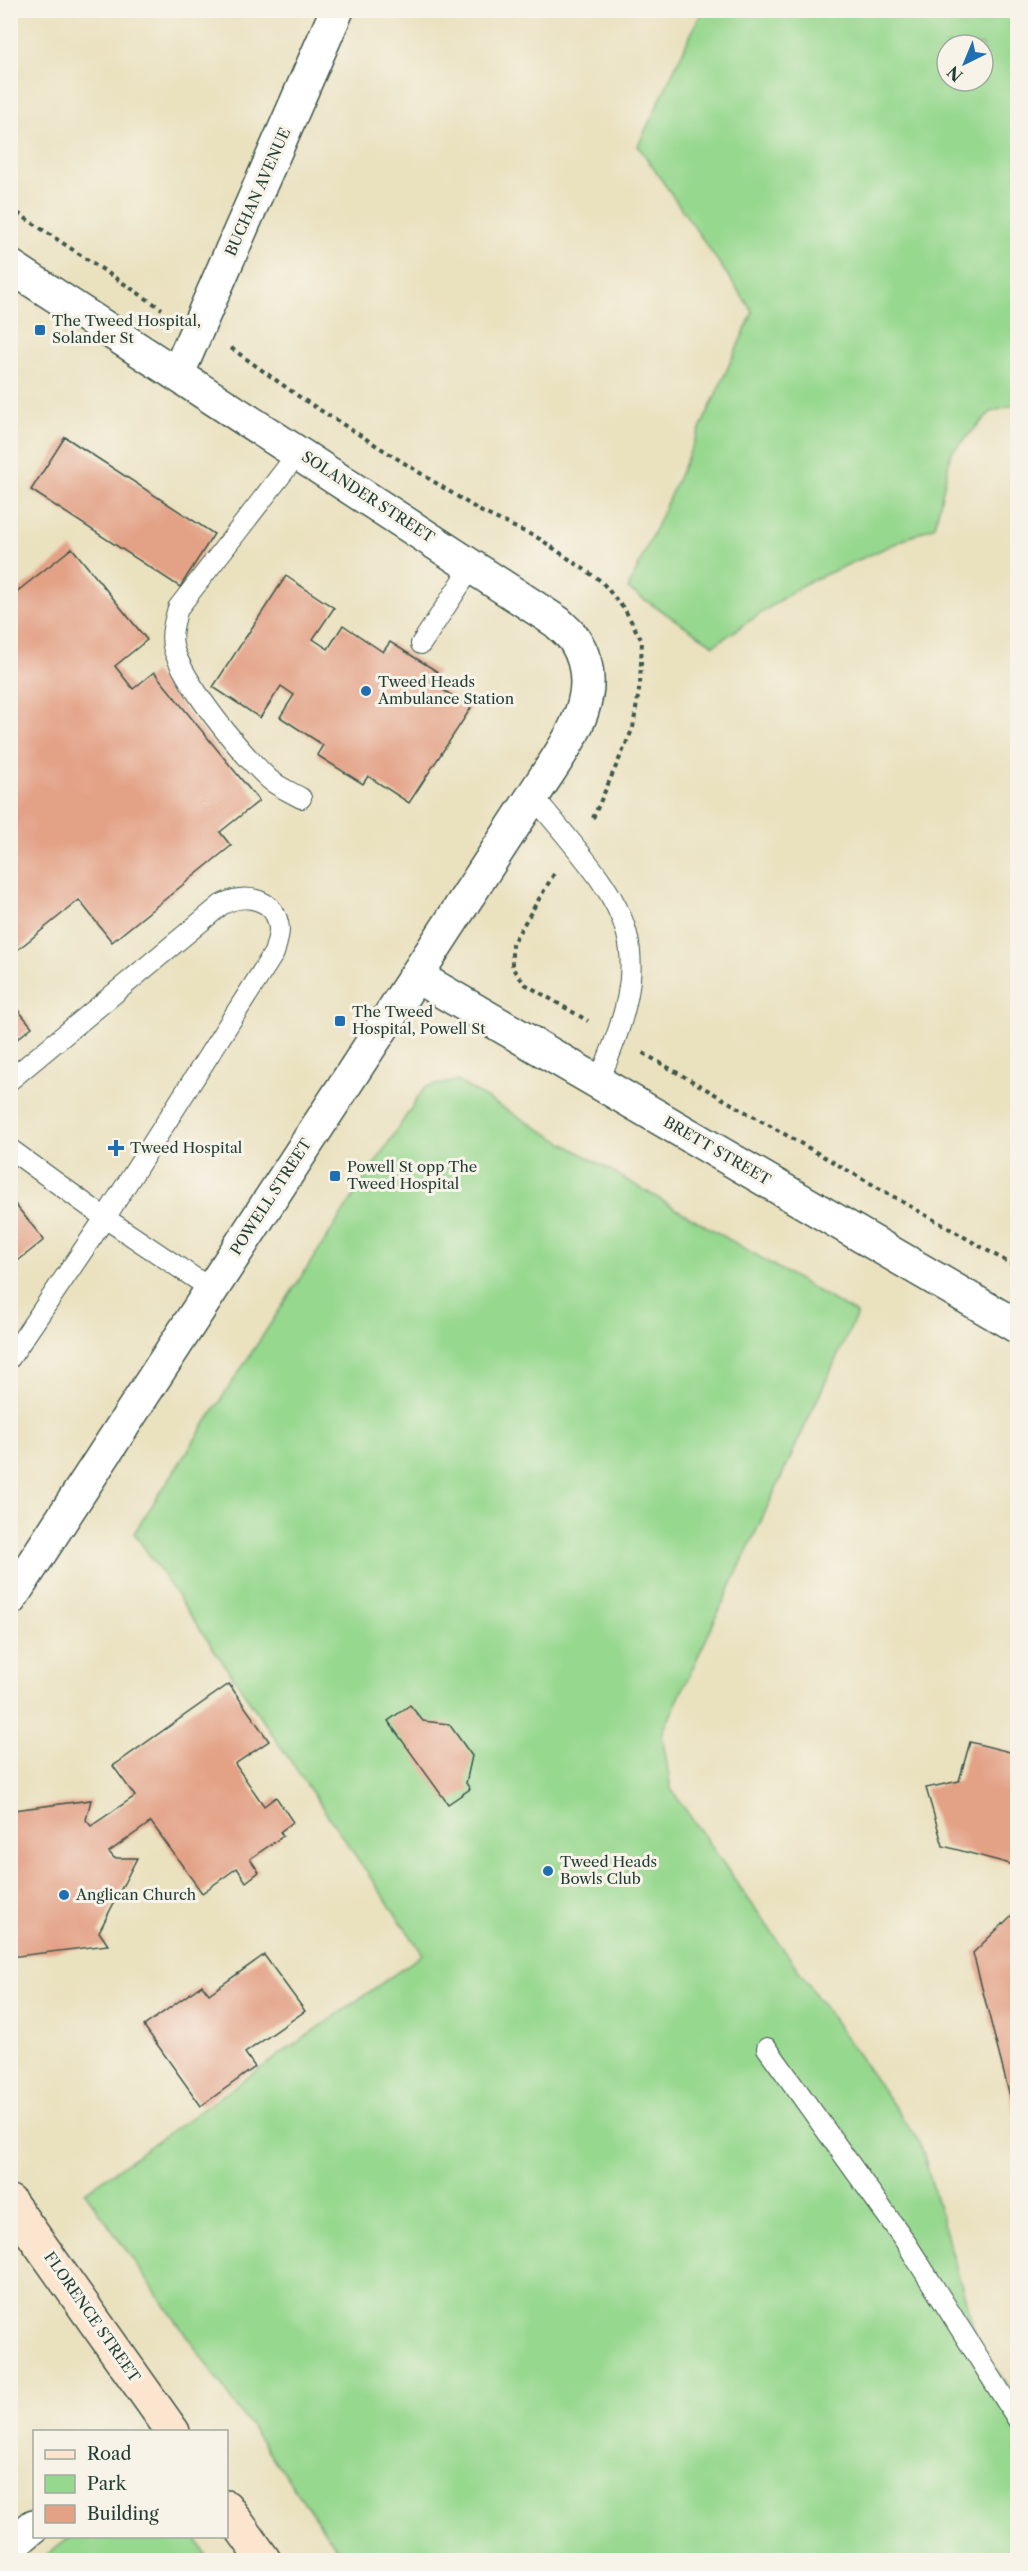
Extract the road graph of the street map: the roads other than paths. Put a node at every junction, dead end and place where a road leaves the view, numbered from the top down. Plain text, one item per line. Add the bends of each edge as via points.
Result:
1 (337, 10) edge
2 (10, 266) edge
3 (178, 373) junction
4 (299, 452) junction
5 (473, 565) junction
6 (421, 644) dead end
7 (533, 796) junction
8 (301, 798) dead end
9 (416, 976) junction
10 (25, 1066) junction
11 (10, 1080) edge
12 (598, 1082) junction
13 (10, 1092) edge
14 (10, 1149) edge
15 (105, 1218) junction
16 (211, 1289) junction
17 (1017, 1327) edge
18 (10, 1358) edge
19 (10, 1599) edge
20 (767, 2048) dead end
21 (10, 2202) edge
22 (1017, 2420) edge
23 (161, 2427) edge
24 (228, 2510) edge
25 (33, 2527) edge
26 (10, 2546) edge
27 (264, 2560) edge

1 - 3 street, BUCHAN AVENUE
2 - 3 street, SOLANDER STREET
3 - 4 street, SOLANDER STREET
4 - 5 street, SOLANDER STREET
4 - 8 lane via 178,608 171,632 174,652 198,694 234,741 270,780
5 - 6 lane
5 - 7 street, SOLANDER STREET via 557,622 576,641 585,663 589,689 582,714
7 - 9 street, POWELL STREET
7 - 12 lane via 607,886 624,920 632,951 632,982 626,1009
9 - 12 street, BRETT STREET
9 - 16 street, POWELL STREET
10 - 11 lane
10 - 13 lane
10 - 15 lane via 221,905 245,897 271,910 279,932 274,953
12 - 17 street, BRETT STREET
14 - 15 lane
15 - 16 lane
15 - 18 lane
16 - 19 street, POWELL STREET
20 - 22 lane via 903,2238
21 - 23 street, FLORENCE STREET
24 - 27 street
25 - 26 street

